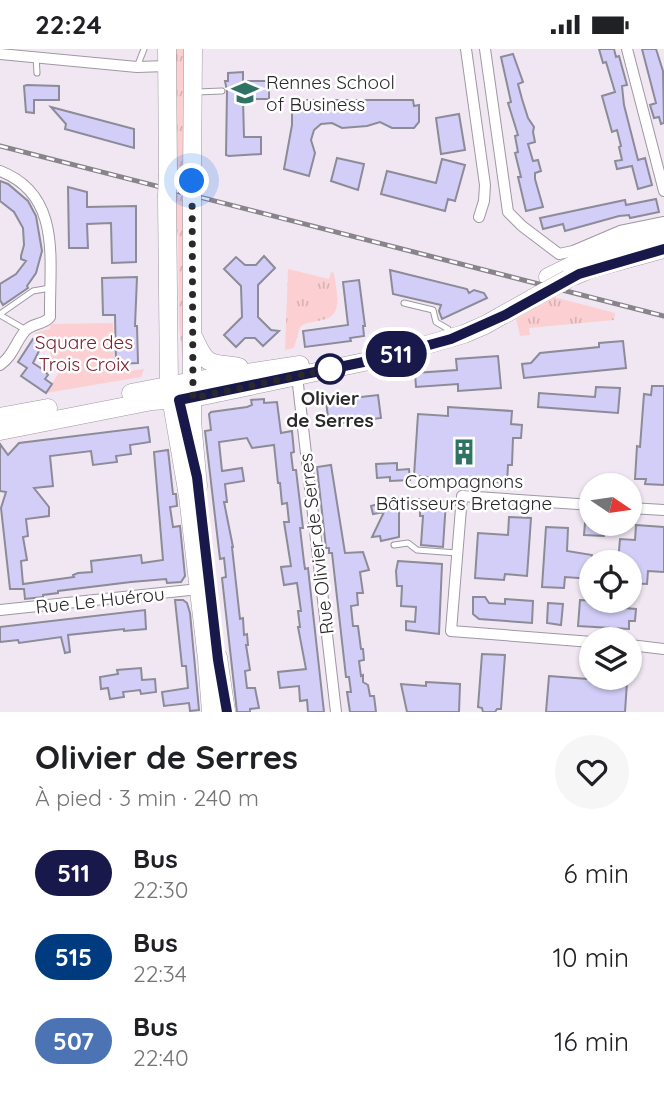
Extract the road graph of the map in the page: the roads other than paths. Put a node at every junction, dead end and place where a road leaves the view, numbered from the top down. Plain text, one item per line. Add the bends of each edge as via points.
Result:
1 (144, 49) edge
2 (193, 49) edge
3 (466, 49) edge
4 (485, 49) edge
5 (628, 49) edge
6 (0, 54) edge
7 (40, 57) junction
8 (167, 57) edge
9 (137, 67) junction
10 (37, 73) dead end
11 (222, 91) dead end
12 (193, 92) junction
13 (0, 171) edge
14 (664, 191) edge
15 (479, 217) dead end
16 (664, 222) edge
17 (664, 235) edge
18 (664, 249) edge
19 (559, 254) junction
20 (548, 277) junction
21 (50, 289) junction
22 (526, 296) junction
23 (404, 303) dead end
24 (0, 314) edge
25 (26, 330) junction
26 (450, 334) junction
27 (194, 337) junction
28 (416, 344) junction
29 (0, 365) edge
30 (248, 372) junction
31 (297, 376) junction
32 (182, 391) junction
33 (1, 419) edge
34 (579, 504) edge
35 (642, 509) edge
36 (664, 510) edge
37 (394, 545) dead end
38 (457, 553) junction
39 (199, 589) junction
40 (0, 610) edge
41 (579, 641) edge
42 (642, 646) edge
43 (664, 649) edge
44 (207, 659) junction
45 (211, 712) edge
46 (217, 712) edge
47 (226, 712) edge
48 (336, 712) edge

1 - 9 lane
2 - 12 main road
3 - 15 street via 485,185
4 - 19 street via 508,212
5 - 14 street
6 - 7 street
7 - 9 street
7 - 10 lane
8 - 9 street
8 - 32 main road, bridge via 167,272
11 - 12 lane
12 - 27 main road, bridge
13 - 21 street via 25,185 45,214
16 - 19 street via 620,231
17 - 20 main road via 620,242
18 - 22 main road, bridge via 590,269
19 - 20 street via 558,265
20 - 22 main road
21 - 24 lane via 33,291
21 - 25 street via 49,319
22 - 26 main road via 485,325
23 - 26 lane via 433,310 436,322
24 - 25 lane
25 - 29 street
26 - 28 main road
27 - 30 main road via 210,361
27 - 32 main road
28 - 30 main road
28 - 31 main road
30 - 32 main road
31 - 32 main road
31 - 48 street, Rue Olivier de Serres
32 - 33 main road
32 - 39 main road
32 - 47 main road
34 - 38 street via 462,496
35 - 36 street
37 - 38 lane via 408,543 417,550
38 - 41 street via 451,631
39 - 40 street, Rue Le Huérou
39 - 44 main road
42 - 43 street
44 - 45 main road
44 - 46 main road

